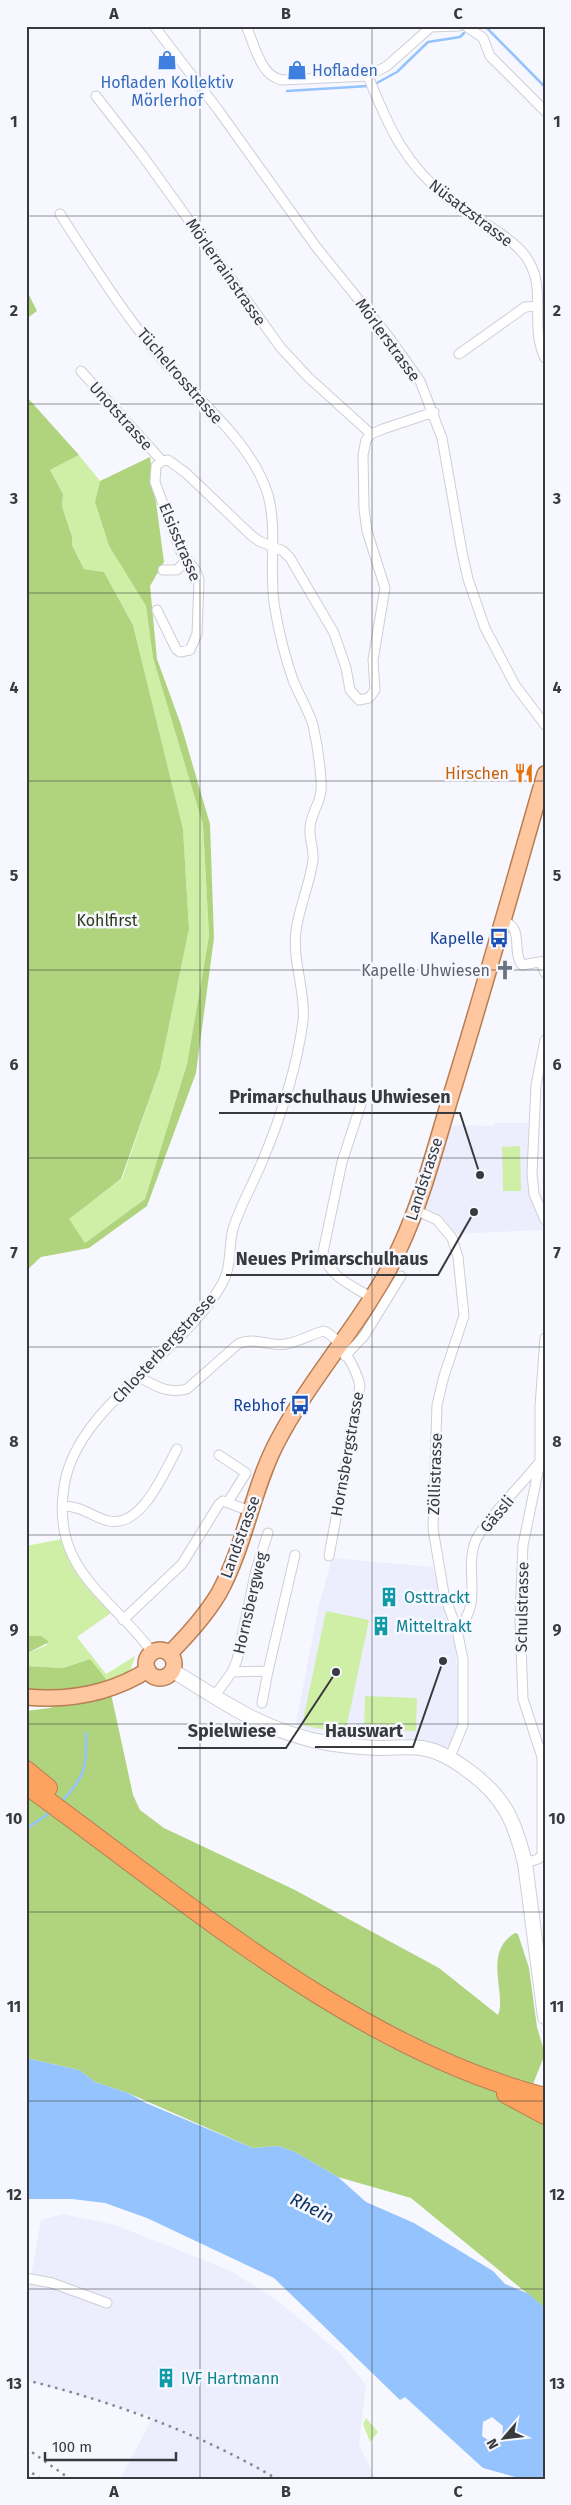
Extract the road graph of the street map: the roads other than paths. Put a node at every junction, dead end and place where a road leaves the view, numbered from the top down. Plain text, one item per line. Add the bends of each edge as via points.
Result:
1 (154, 26) edge
2 (246, 26) edge
3 (459, 26) edge
4 (466, 26) edge
5 (368, 76) junction
6 (96, 96) dead end
7 (545, 111) edge
8 (60, 214) dead end
9 (538, 306) junction
10 (459, 354) dead end
11 (545, 358) edge
12 (81, 371) dead end
13 (434, 412) junction
14 (371, 434) junction
15 (162, 461) junction
16 (272, 547) junction
17 (187, 559) junction
18 (163, 570) dead end
19 (157, 610) dead end
20 (545, 725) edge
21 (545, 774) edge
22 (503, 920) junction
23 (543, 962) edge
24 (545, 974) edge
25 (545, 1040) edge
26 (542, 1062) edge
27 (362, 1100) dead end
28 (416, 1210) junction
29 (545, 1220) edge
30 (401, 1276) dead end
31 (372, 1298) junction
32 (545, 1338) edge
33 (343, 1351) junction
34 (139, 1377) junction
35 (177, 1449) dead end
36 (219, 1455) dead end
37 (540, 1462) junction
38 (228, 1502) junction
39 (62, 1506) junction
40 (250, 1510) junction
41 (268, 1533) dead end
42 (296, 1554) dead end
43 (328, 1556) dead end
44 (123, 1620) junction
45 (457, 1630) junction
46 (152, 1652) junction
47 (170, 1653) junction
48 (148, 1670) junction
49 (173, 1671) junction
50 (268, 1671) junction
51 (232, 1672) junction
52 (26, 1697) edge
53 (213, 1698) junction
54 (262, 1703) dead end
55 (450, 1757) junction
56 (30, 1780) edge
57 (84, 1822) junction
58 (524, 1863) junction
59 (545, 2017) edge
60 (450, 2064) junction
61 (545, 2086) edge
62 (545, 2097) edge
63 (545, 2114) edge
64 (26, 2278) edge
65 (107, 2303) dead end

1 - 13 street, Mörlerstrasse via 219,110 316,248 405,358
2 - 5 street via 262,66 273,78
3 - 5 street via 431,27 387,66
4 - 7 street via 482,38 490,56
5 - 9 street, Nüsatzstrasse via 388,126 420,174 523,253 538,282
6 - 14 street, Mörlerrainstrasse via 154,170 281,348
8 - 16 street, Tüchelrosstrasse via 156,352 225,427 255,466 270,508
9 - 10 street via 525,307
9 - 11 street, Nüsatzstrasse via 539,346
12 - 15 street, Unotstrasse
13 - 14 street
13 - 20 street, Mörlerstrasse via 442,438 468,579 485,628 515,685
14 - 16 street via 366,440 363,455 364,509 367,531 385,588 373,660 375,690 369,698 359,700 353,695 339,644 328,622 290,558
15 - 16 street via 176,463 252,536
15 - 17 street, Elsisstrasse via 154,470 155,482 181,552
16 - 34 street, Chlosterbergstrasse via 271,580 276,613 292,678 313,727 322,794 310,822 312,866 296,930 303,1020 282,1107 233,1231 225,1278 195,1319
17 - 18 street via 177,570
17 - 19 street, Elsisstrasse via 196,571 200,585 197,634 190,650 180,652 176,649
21 - 22 main road, Landstrasse
22 - 23 street via 515,931 518,960 522,965
22 - 28 main road, Landstrasse
23 - 24 street
25 - 26 street
26 - 29 street via 536,1085 532,1174 534,1194
27 - 31 street via 342,1162 323,1252 326,1265 332,1272
28 - 31 main road, Landstrasse
28 - 45 street, Zöllistrasse via 437,1220 452,1238 458,1257 464,1316 437,1404 433,1529 444,1594
30 - 33 street via 364,1336
31 - 33 main road, Landstrasse
32 - 37 street, Schulstrasse
33 - 34 street via 336,1338 324,1332 282,1344 245,1340 187,1389 166,1391
33 - 40 main road, Landstrasse via 312,1385 280,1436
33 - 43 street, Hornsbergstrasse via 358,1374 359,1398
34 - 39 street, Chlosterbergstrasse via 83,1436 66,1471
35 - 39 street via 145,1504 132,1516 112,1522 82,1508
36 - 38 street via 246,1473
37 - 45 street, Gässli via 476,1540 472,1557 470,1609 466,1621
37 - 58 street, Schulstrasse via 523,1544 520,1619 523,1699 542,1757 542,1855
38 - 40 street
38 - 44 street via 223,1501 215,1508 182,1564
39 - 44 street, Chlosterbergstrasse via 65,1538 74,1561 91,1586
40 - 47 main road, Landstrasse via 218,1594 198,1623
41 - 51 street, Hornsbergweg
42 - 50 street, Hornsbergweg
44 - 46 street, Chlosterbergstrasse
45 - 55 street, Zöllistrasse via 463,1659 464,1721
46 - 47 main road via 162,1649
46 - 48 main road via 147,1659
47 - 49 main road via 175,1663
48 - 49 main road via 161,1678
48 - 52 main road via 105,1691 58,1698
49 - 53 street
50 - 51 street, Hornsbergweg
50 - 54 street, Hornsbergweg
51 - 53 street, Hornsbergweg
53 - 55 street via 251,1718 304,1738 353,1746 420,1748
55 - 58 street via 487,1784 503,1803 514,1826
56 - 57 highway
56 - 57 highway via 66,1803
57 - 60 highway via 306,1986 379,2030
57 - 61 highway via 260,1944 366,2011 459,2057
58 - 59 street
60 - 62 highway
60 - 63 highway
64 - 65 street via 52,2283

